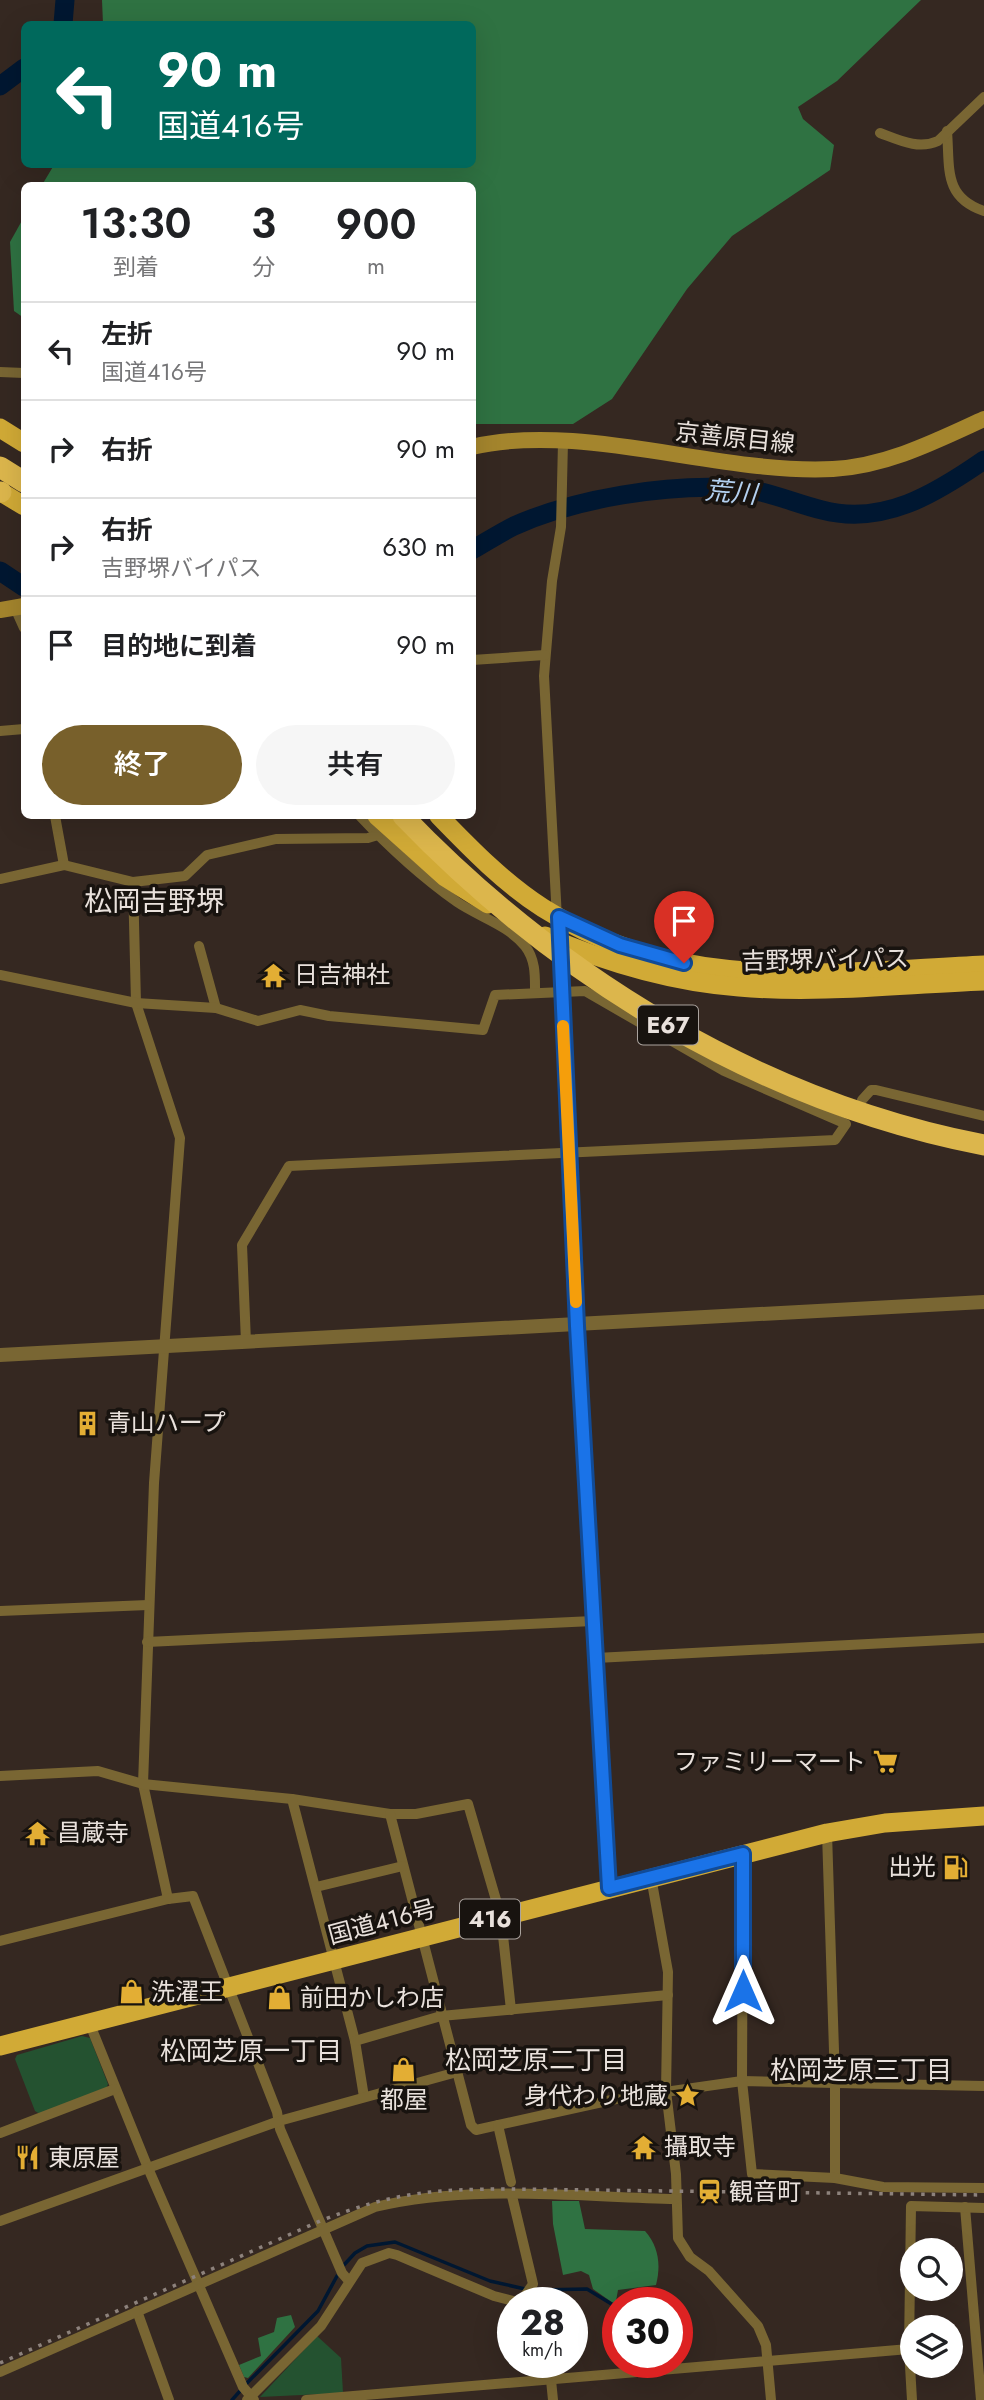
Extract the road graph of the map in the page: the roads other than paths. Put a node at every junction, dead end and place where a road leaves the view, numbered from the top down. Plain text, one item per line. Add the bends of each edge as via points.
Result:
1 (984, 97) edge
2 (947, 131) junction
3 (880, 133) dead end
4 (984, 211) edge
5 (0, 372) edge
6 (21, 373) edge
7 (984, 419) edge
8 (0, 428) edge
9 (21, 441) edge
10 (563, 442) junction
11 (476, 447) edge
12 (0, 467) edge
13 (21, 480) edge
14 (0, 492) edge
15 (21, 504) edge
16 (545, 655) junction
17 (476, 660) edge
18 (21, 729) edge
19 (0, 731) edge
20 (56, 819) edge
21 (406, 819) edge
22 (442, 819) edge
23 (378, 825) edge
24 (64, 865) junction
25 (0, 879) edge
26 (133, 882) junction
27 (559, 917) junction
28 (559, 942) junction
29 (199, 946) dead end
30 (984, 965) edge
31 (0, 975) edge
32 (984, 981) edge
33 (562, 992) junction
34 (536, 993) junction
35 (136, 1003) junction
36 (216, 1008) junction
37 (862, 1100) dead end
38 (984, 1116) edge
39 (984, 1145) edge
40 (569, 1151) junction
41 (984, 1302) edge
42 (577, 1326) junction
43 (246, 1342) junction
44 (166, 1346) junction
45 (0, 1355) edge
46 (148, 1605) junction
47 (0, 1611) edge
48 (593, 1620) junction
49 (984, 1638) edge
50 (147, 1642) junction
51 (596, 1658) junction
52 (0, 1776) edge
53 (144, 1784) junction
54 (292, 1799) junction
55 (390, 1814) junction
56 (984, 1816) edge
57 (827, 1833) junction
58 (743, 1854) junction
59 (403, 1866) junction
60 (651, 1877) junction
61 (316, 1887) junction
62 (609, 1888) junction
63 (168, 1899) junction
64 (501, 1917) junction
65 (421, 1938) junction
66 (0, 1941) edge
67 (333, 1960) junction
68 (230, 1986) junction
69 (668, 1995) junction
70 (510, 2010) junction
71 (441, 2016) junction
72 (89, 2022) junction
73 (355, 2041) junction
74 (1, 2043) edge
75 (457, 2072) junction
76 (743, 2081) junction
77 (835, 2082) junction
78 (984, 2086) edge
79 (115, 2089) junction
80 (666, 2091) junction
81 (364, 2097) junction
82 (279, 2122) junction
83 (498, 2125) junction
84 (0, 2133) edge
85 (148, 2168) junction
86 (835, 2178) junction
87 (511, 2182) dead end
88 (984, 2188) edge
89 (512, 2196) junction
90 (676, 2199) junction
91 (965, 2207) junction
92 (984, 2208) edge
93 (0, 2221) edge
94 (323, 2228) junction
95 (349, 2281) junction
96 (200, 2283) junction
97 (531, 2287) edge
98 (497, 2297) edge
99 (137, 2311) junction
100 (909, 2315) edge
101 (900, 2350) edge
102 (768, 2362) junction
103 (0, 2372) edge
104 (911, 2378) edge
105 (551, 2380) junction
106 (386, 2397) edge
107 (250, 2399) edge
108 (169, 2400) edge
109 (306, 2400) edge
110 (553, 2400) edge
111 (771, 2400) edge
112 (912, 2400) edge
113 (981, 2400) edge

1 - 2 street
2 - 3 street via 929,145 917,146
2 - 4 street via 952,186 966,205
5 - 6 street
7 - 10 main road, 京善原目線 via 888,460 833,469
8 - 9 highway
10 - 11 main road, 京善原目線
10 - 16 street via 561,527
12 - 13 highway
14 - 15 highway
16 - 17 street
16 - 27 street
18 - 19 street
20 - 24 street
21 - 39 highway, E67, bridge via 514,920 657,1020 813,1095 892,1122
22 - 27 highway, 吉野堺バイパス via 527,897
23 - 26 street via 368,838 276,839 207,855 185,876
23 - 28 highway, 吉野堺バイパス via 445,877
23 - 34 street via 459,903 513,934 526,947 533,960
24 - 25 street
24 - 26 street
26 - 35 street
27 - 28 street
27 - 30 highway, 吉野堺バイパス via 634,950 711,969 790,975
28 - 32 highway, 吉野堺バイパス via 640,968 737,987
28 - 33 street
29 - 36 street
31 - 35 street
33 - 34 street
33 - 40 street
33 - 40 street via 585,991 724,1071 849,1120 835,1140
34 - 36 street via 495,995 483,1030 300,1010 258,1021
35 - 36 street
35 - 44 street via 180,1138
37 - 38 street via 876,1090
40 - 42 street
40 - 43 street via 289,1166 242,1245
41 - 42 street
42 - 43 street
42 - 48 street
43 - 44 street
44 - 45 street
44 - 46 street
46 - 47 street
46 - 50 street
48 - 50 street
48 - 51 street
49 - 51 street
50 - 53 street
51 - 62 street
52 - 53 street via 98,1771
53 - 54 street
53 - 63 street
54 - 55 street
54 - 61 street
55 - 59 street
55 - 64 street via 468,1804
56 - 57 highway, 国道416号 / 416 via 886,1823
57 - 58 highway, 国道416号 / 416
57 - 77 street
58 - 60 highway, 国道416号 / 416
58 - 76 street
59 - 61 street
59 - 65 street
60 - 62 highway, 国道416号 / 416
60 - 69 street
61 - 67 street
62 - 64 highway, 国道416号 / 416
63 - 66 street
63 - 68 street via 186,1895 196,1900
64 - 65 highway, 国道416号 / 416
64 - 70 street
65 - 67 highway, 国道416号 / 416
65 - 71 street
67 - 68 highway, 国道416号 / 416
67 - 73 street
68 - 72 highway, 国道416号 / 416
68 - 82 street
69 - 70 street
69 - 80 street
70 - 71 street
71 - 73 street
71 - 75 street
72 - 74 highway, 国道416号 / 416
72 - 79 street
73 - 81 street
75 - 81 street
75 - 83 street via 471,2125 476,2130
76 - 77 street
76 - 80 street
76 - 86 street via 752,2174
77 - 78 street
77 - 86 street
79 - 84 street
79 - 85 street
80 - 83 street
80 - 90 street
81 - 82 street
82 - 85 street
82 - 94 street
83 - 87 street
85 - 93 street
85 - 96 street
86 - 88 street via 883,2187
89 - 90 street
89 - 94 street via 405,2200
89 - 97 street
90 - 102 street via 682,2248 747,2310 766,2345
91 - 92 street
91 - 100 street via 911,2206
91 - 113 street
94 - 95 street
94 - 96 street
95 - 98 street via 362,2263 389,2253
95 - 107 street via 321,2326
96 - 99 street
96 - 107 street
99 - 103 street
99 - 108 street
101 - 102 street
102 - 105 street
102 - 111 street
104 - 112 street
105 - 106 street
105 - 110 street
106 - 109 street

